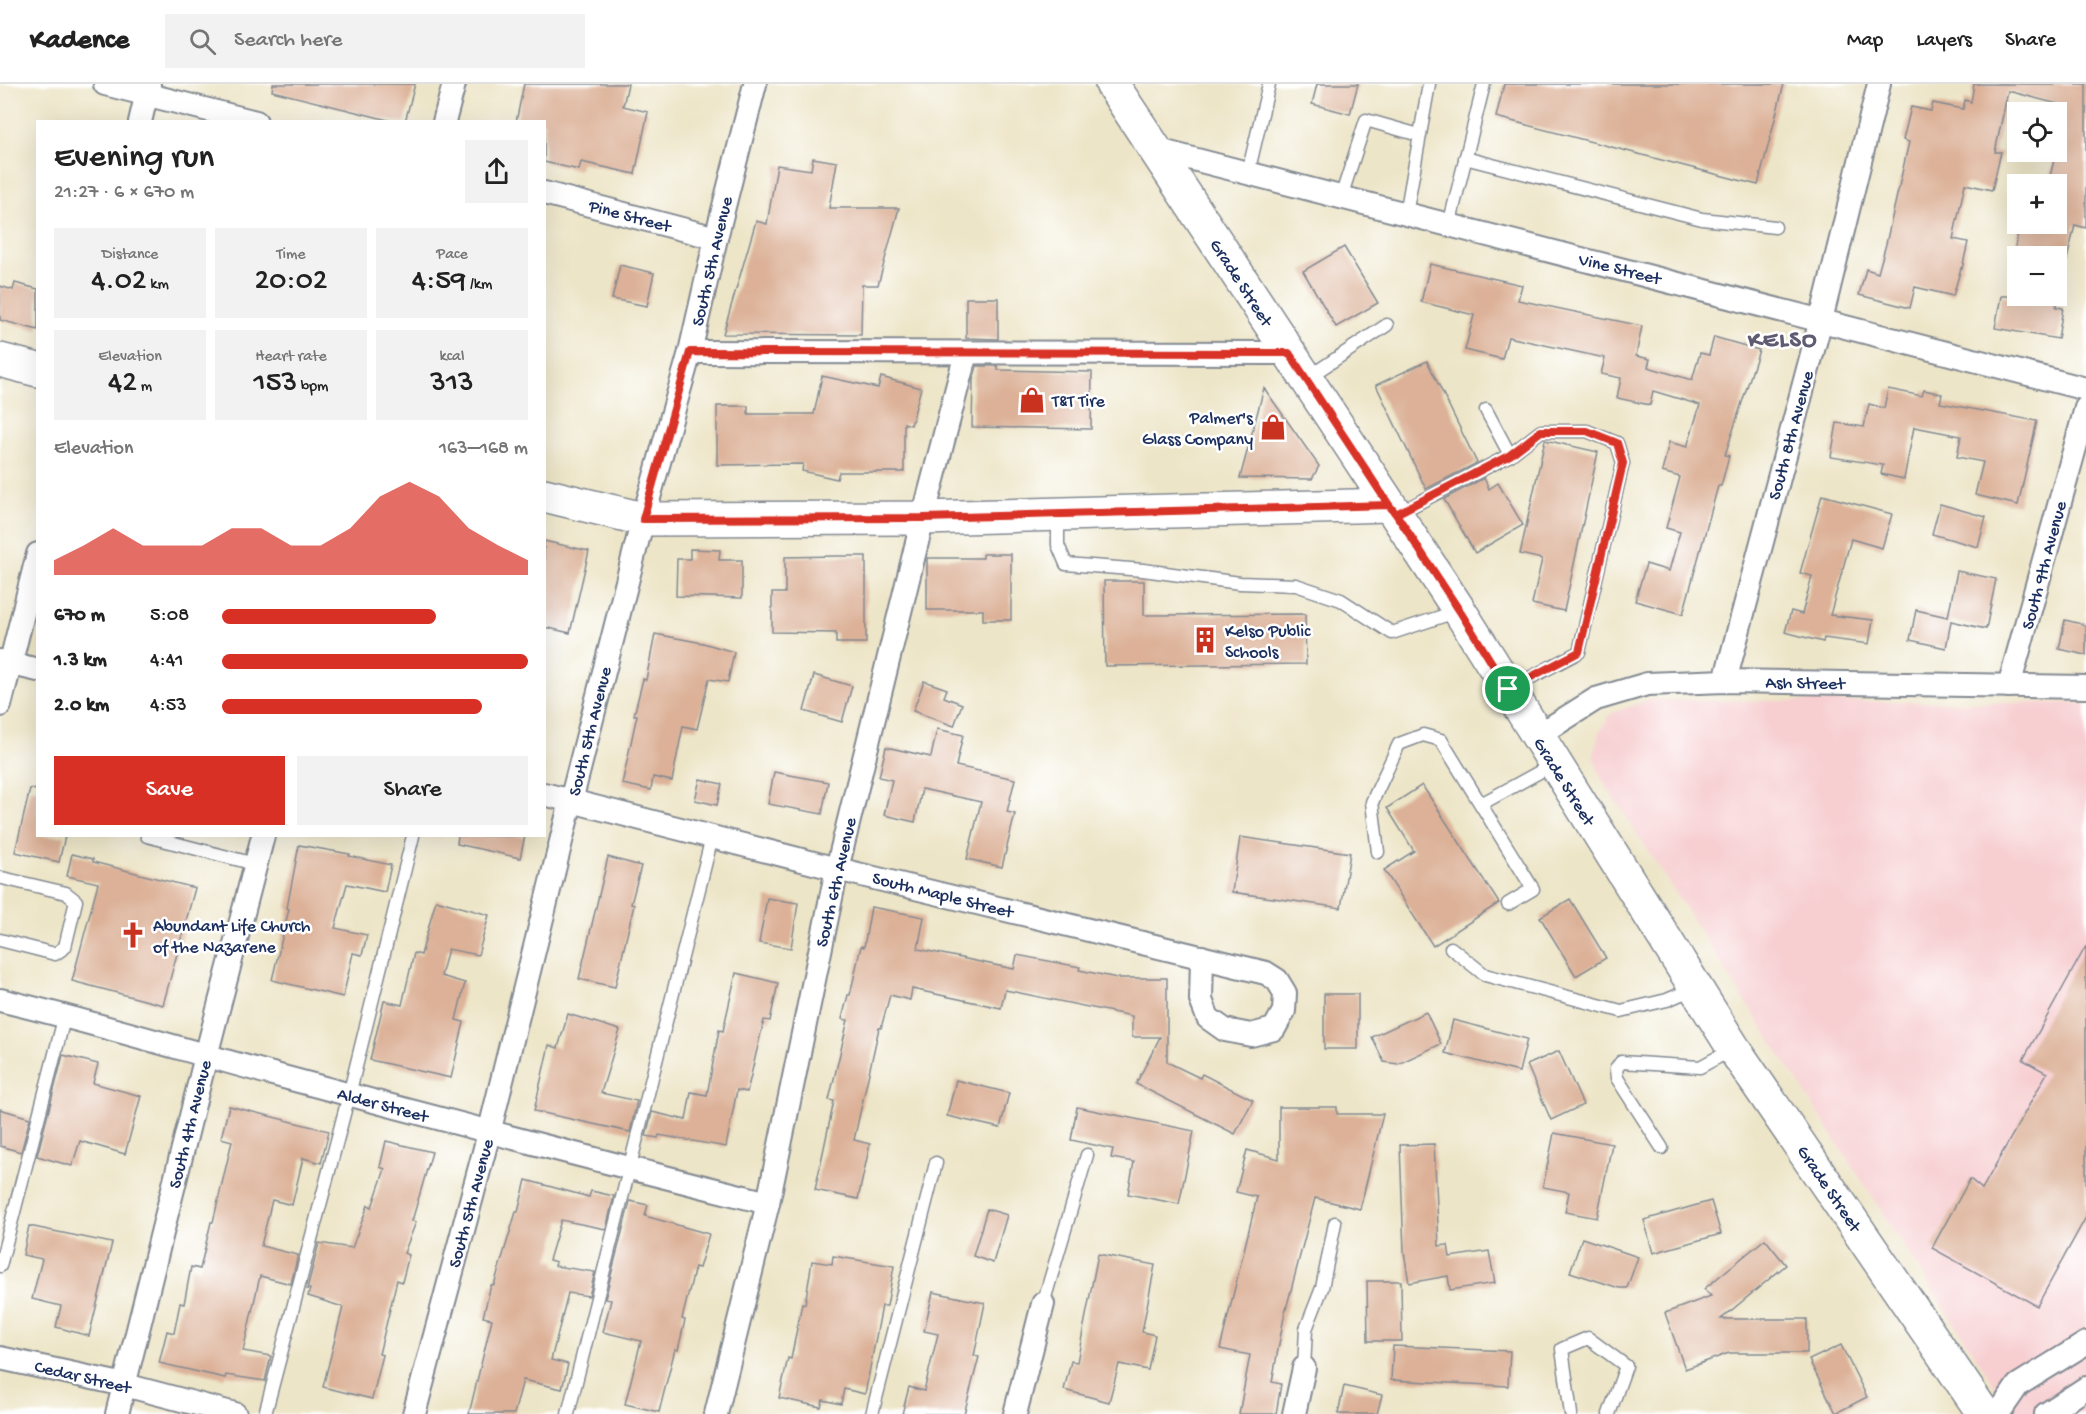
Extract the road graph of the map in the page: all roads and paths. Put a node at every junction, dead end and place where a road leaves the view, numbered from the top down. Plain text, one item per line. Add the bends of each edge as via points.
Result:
1 (105, 84) edge
2 (454, 84) edge
3 (755, 84) edge
4 (1112, 84) edge
5 (1269, 84) edge
6 (1429, 84) edge
7 (1484, 84) edge
8 (1879, 84) edge
9 (148, 89) edge
10 (140, 120) edge
11 (249, 120) edge
12 (445, 120) edge
13 (1419, 135) junction
14 (1154, 149) junction
15 (1465, 158) junction
16 (1248, 173) junction
17 (546, 194) edge
18 (1341, 197) junction
19 (1406, 214) junction
20 (1449, 225) junction
21 (1775, 226) dead end
22 (716, 238) junction
23 (1821, 320) junction
24 (1387, 325) dead end
25 (690, 352) junction
26 (966, 353) junction
27 (0, 360) edge
28 (1297, 366) junction
29 (36, 369) edge
30 (2086, 390) edge
31 (2086, 408) edge
32 (1486, 410) dead end
33 (1510, 455) junction
34 (546, 495) edge
35 (1393, 510) junction
36 (1058, 514) junction
37 (923, 518) junction
38 (643, 519) junction
39 (36, 561) edge
40 (1459, 610) junction
41 (6, 662) edge
42 (36, 670) edge
43 (1725, 681) junction
44 (2009, 686) junction
45 (2086, 687) edge
46 (1508, 689) junction
47 (0, 705) edge
48 (1537, 736) junction
49 (1554, 764) junction
50 (546, 795) edge
51 (571, 801) junction
52 (1481, 804) junction
53 (151, 837) edge
54 (263, 837) edge
55 (413, 837) edge
56 (712, 837) junction
57 (1378, 852) dead end
58 (255, 864) junction
59 (837, 869) junction
60 (2, 878) dead end
61 (1508, 903) dead end
62 (0, 940) edge
63 (1450, 948) dead end
64 (1202, 957) dead end
65 (1696, 988) junction
66 (0, 1000) edge
67 (65, 1015) junction
68 (1734, 1048) junction
69 (206, 1056) junction
70 (349, 1095) junction
71 (489, 1133) junction
72 (1662, 1148) dead end
73 (1087, 1155) dead end
74 (936, 1162) dead end
75 (630, 1168) junction
76 (768, 1203) junction
77 (1335, 1223) dead end
78 (0, 1266) edge
79 (1043, 1304) joint
80 (2086, 1343) edge
81 (0, 1358) edge
82 (1304, 1368) joint
83 (125, 1385) junction
84 (2086, 1388) edge
85 (117, 1414) edge
86 (235, 1414) edge
87 (265, 1414) edge
88 (414, 1414) edge
89 (568, 1414) edge
90 (716, 1414) edge
91 (872, 1414) edge
92 (1015, 1414) edge
93 (1294, 1414) edge
94 (1571, 1414) edge
95 (1609, 1414) edge
96 (1984, 1414) edge
97 (1998, 1414) edge
98 (2046, 1414) edge

1 - 9 street
2 - 12 street
3 - 22 street, South 5th Avenue
4 - 14 main road, Grade Street
5 - 16 lane
6 - 13 lane
7 - 15 lane
8 - 23 street, South 8th Avenue
9 - 10 street
9 - 11 street
13 - 18 lane via 1366,120
13 - 19 lane
14 - 16 street, Vine Street
14 - 28 main road, Grade Street
15 - 20 lane
15 - 21 lane via 1702,219
16 - 18 street, Vine Street
17 - 22 street, Pine Street
18 - 19 street, Vine Street
19 - 20 street, Vine Street
20 - 23 street, Vine Street
22 - 25 street, South 5th Avenue
23 - 30 street, Vine Street
23 - 43 street, South 8th Avenue
24 - 28 lane
25 - 26 street
25 - 38 street, South 5th Avenue
26 - 28 street
26 - 37 street, South 6th Avenue
27 - 29 main road
28 - 35 main road, Grade Street
31 - 44 street, South 9th Avenue
32 - 33 lane
33 - 35 lane
33 - 46 lane via 1541,431 1587,431 1617,443 1623,463 1579,652
34 - 38 main road
35 - 36 main road
35 - 40 main road, Grade Street
36 - 37 main road
36 - 40 lane via 1058,545 1066,564 1240,583 1296,585 1341,600 1392,633
37 - 38 main road
37 - 59 street, South 6th Avenue
38 - 51 street, South 5th Avenue
39 - 41 street
40 - 46 main road, Grade Street
41 - 42 street
41 - 47 street
43 - 44 street, Ash Street
43 - 48 street, Ash Street via 1647,684 1596,699
44 - 45 street, Ash Street
46 - 48 main road, Grade Street
48 - 49 main road, Grade Street
49 - 52 lane
49 - 65 main road, Grade Street
50 - 51 street, South Maple Street
51 - 56 street, South Maple Street
51 - 71 street, South 5th Avenue
52 - 57 lane via 1441,740 1423,735 1399,744 1372,802
52 - 61 lane via 1533,889
53 - 58 lane
54 - 58 street, South 4th Avenue
55 - 70 lane
56 - 59 street, South Maple Street
56 - 75 lane
58 - 69 street, South 4th Avenue
59 - 64 street, South Maple Street
59 - 76 street, South 6th Avenue
60 - 62 lane via 66,893 76,901 65,947 55,954
63 - 65 lane via 1485,975 1621,1011
65 - 68 main road, Grade Street
66 - 67 street, Alder Street
67 - 69 street, Alder Street
67 - 78 lane
68 - 72 lane via 1700,1066 1621,1062 1616,1069 1617,1078
68 - 96 main road, Grade Street
69 - 70 street, Alder Street
69 - 83 street, South 4th Avenue
70 - 71 street, Alder Street
70 - 87 lane
71 - 75 street, Alder Street
71 - 88 street, South 5th Avenue
73 - 79 lane
74 - 91 lane
75 - 76 street, Alder Street
75 - 89 lane
76 - 90 street, South 6th Avenue
77 - 82 lane via 1322,1288 1306,1329
79 - 92 street
80 - 97 street via 2018,1385
81 - 83 street, Cedar Street
82 - 93 street
83 - 85 street, South 4th Avenue
83 - 86 street, Cedar Street
84 - 98 street
94 - 95 lane via 1562,1349 1588,1338 1626,1366

